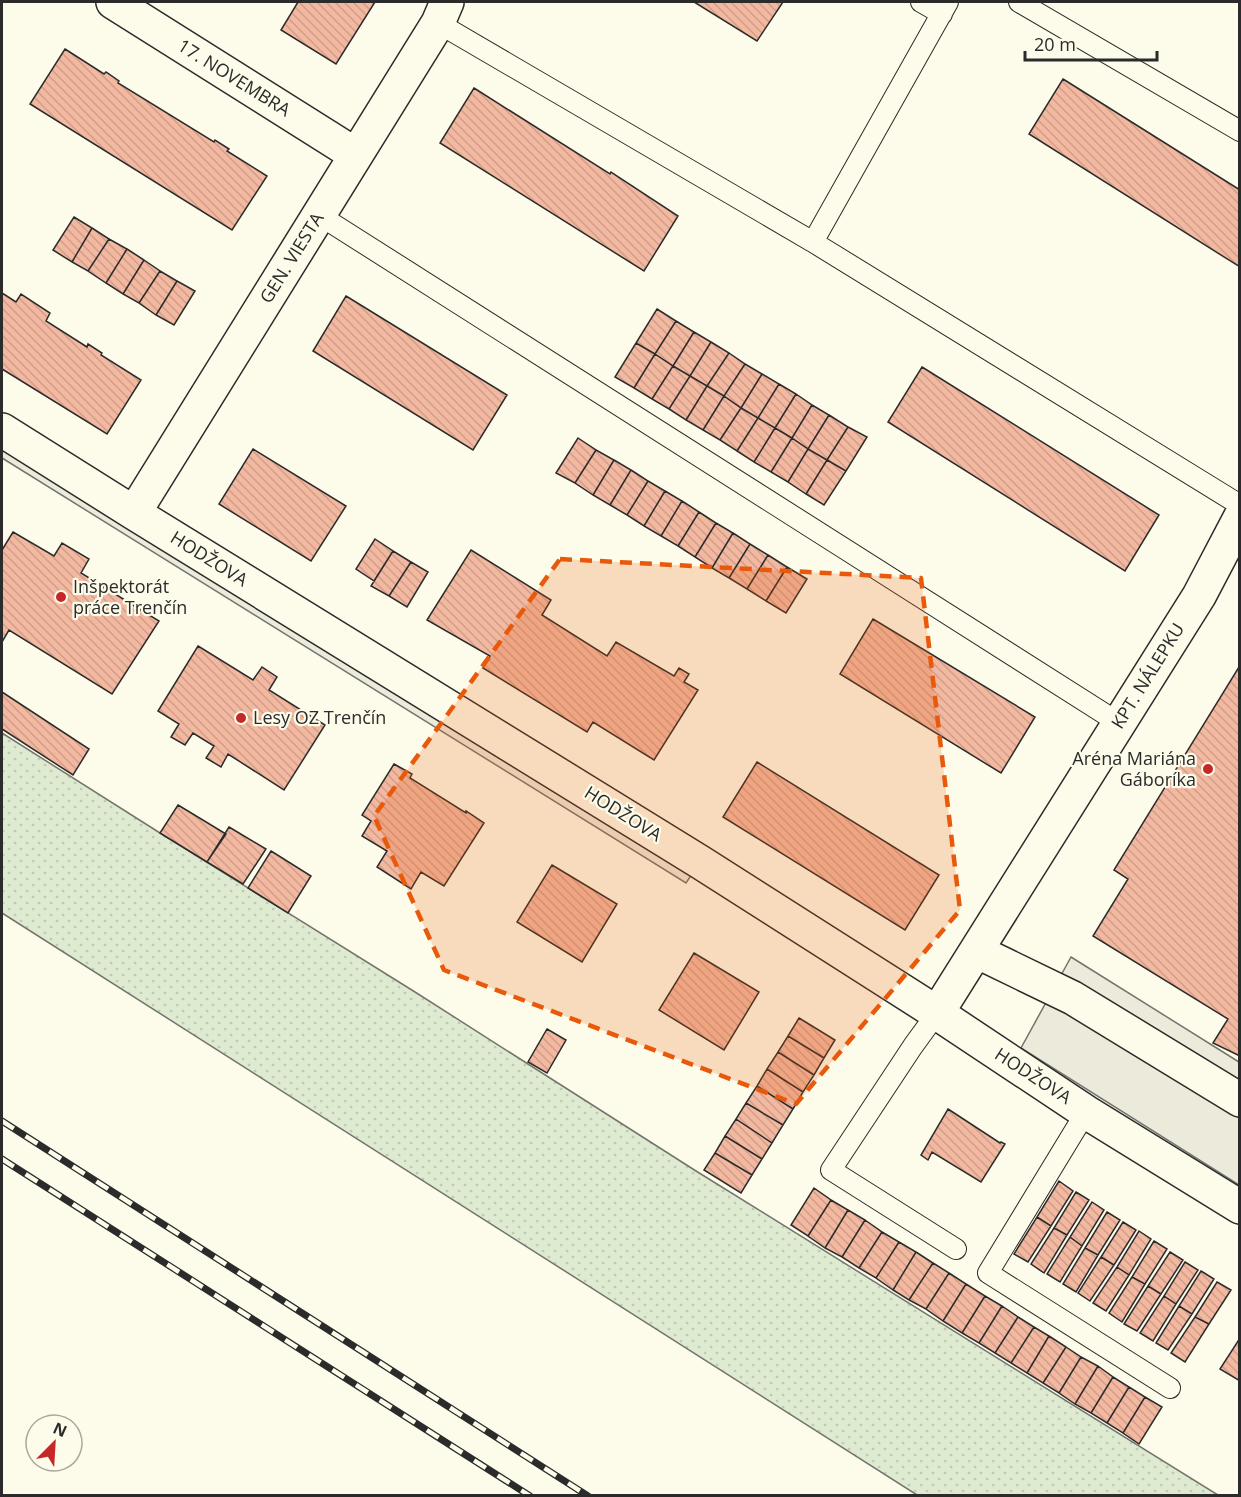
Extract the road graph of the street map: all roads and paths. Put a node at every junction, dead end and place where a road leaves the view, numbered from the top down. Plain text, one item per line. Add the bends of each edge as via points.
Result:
1 (113, 2) edge
2 (921, 2) edge
3 (1018, 2) edge
4 (945, 8) edge
5 (442, 12) edge
6 (1239, 131) edge
7 (356, 155) junction
8 (319, 215) junction
9 (813, 242) junction
10 (2, 430) edge
11 (1239, 505) edge
12 (134, 513) junction
13 (1239, 518) edge
14 (1119, 723) junction
15 (976, 951) junction
16 (937, 1013) junction
17 (1239, 1100) edge
18 (1086, 1112) junction
19 (1239, 1207) edge
20 (956, 1249) dead end
21 (1170, 1388) dead end

1 - 7 street, 17. NOVEMBRA
2 - 4 lane
3 - 6 lane
4 - 9 lane
5 - 7 street, GEN. VIESTA
5 - 9 lane
7 - 8 street, GEN. VIESTA
8 - 12 street, GEN. VIESTA
8 - 14 lane
9 - 11 lane
10 - 12 street, HODŽOVA
12 - 16 street, HODŽOVA
13 - 14 street, KPT. NÁLEPKU via 1198,596
14 - 15 street, KPT. NÁLEPKU
15 - 16 street, KPT. NÁLEPKU
15 - 17 street via 1073,999
16 - 18 street, HODŽOVA
16 - 20 lane via 831,1170
18 - 19 street, HODŽOVA
18 - 21 lane via 988,1273

